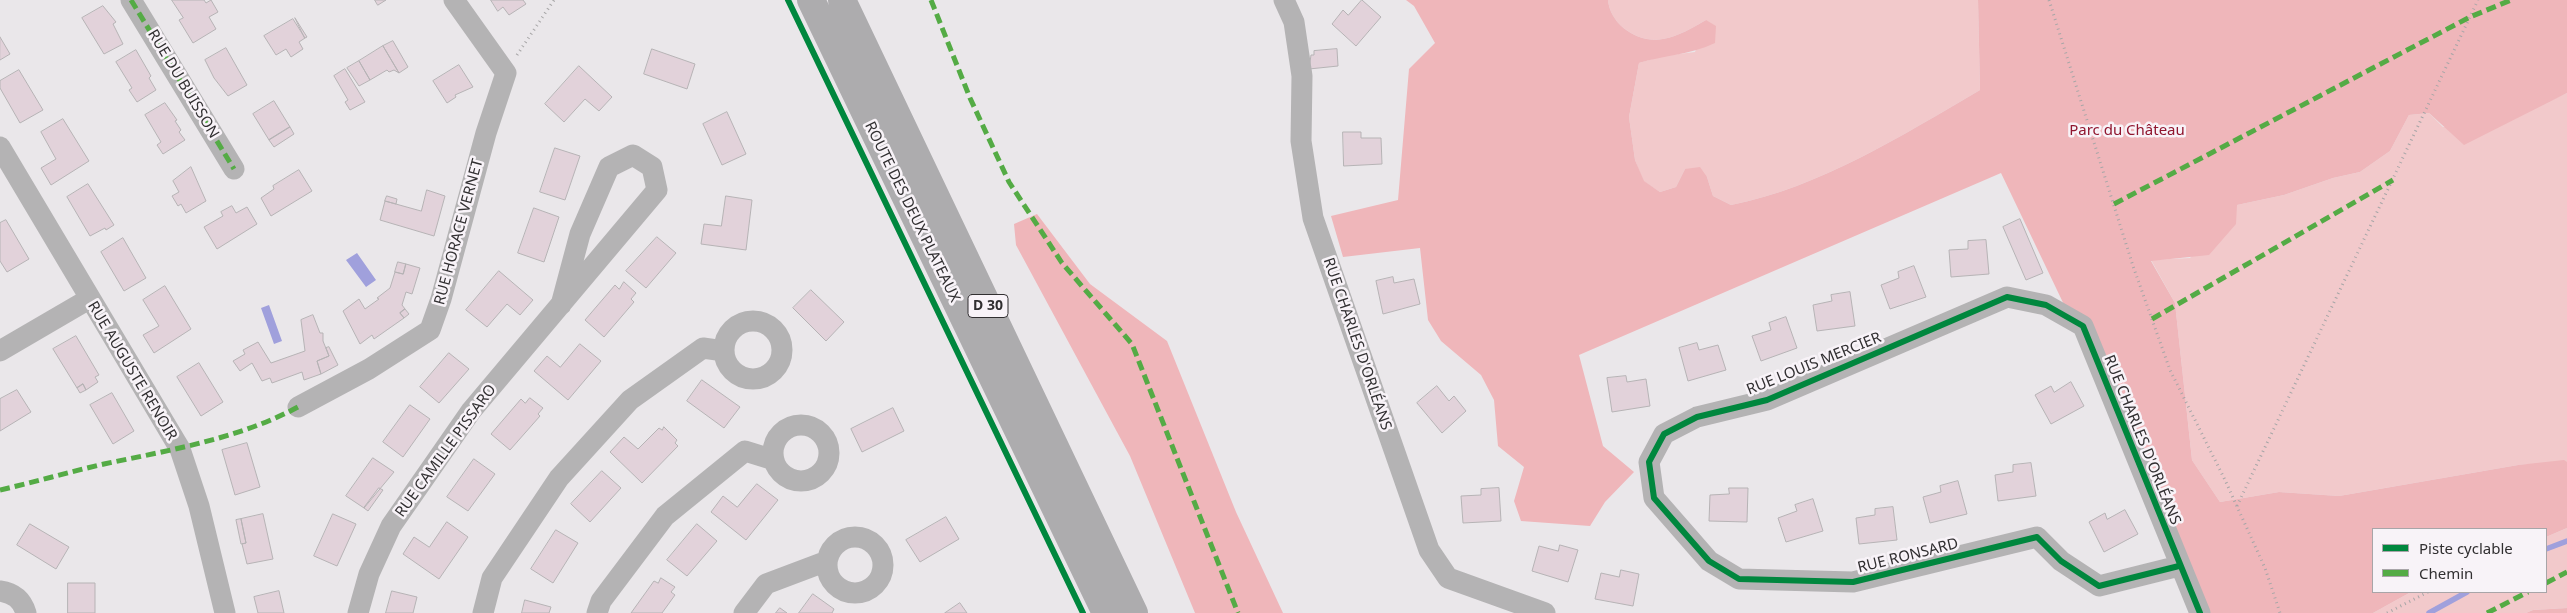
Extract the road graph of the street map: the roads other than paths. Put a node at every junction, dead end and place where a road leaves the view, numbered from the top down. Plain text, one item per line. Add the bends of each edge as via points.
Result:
1 (131, 0) edge
2 (454, 0) edge
3 (811, 0) edge
4 (842, 0) edge
5 (1284, 0) edge
6 (3, 154) edge
7 (234, 169) dead end
8 (89, 299) junction
9 (2035, 301) joint
10 (561, 305) junction
11 (0, 350) edge
12 (724, 351) dead end
13 (298, 407) dead end
14 (774, 460) dead end
15 (1654, 498) joint
16 (827, 561) dead end
17 (2179, 566) junction
18 (0, 591) edge
19 (26, 613) edge
20 (225, 613) edge
21 (358, 613) edge
22 (484, 613) edge
23 (597, 613) edge
24 (744, 613) edge
25 (1106, 613) edge
26 (1134, 613) edge
27 (1545, 613) edge
28 (2200, 613) edge

1 - 7 street, RUE DU BUISSON
2 - 13 street, RUE HORACE VERNET via 506,73 430,330 369,369
3 - 25 main road, ROUTE DES DEUX PLATEAUX / D 30
4 - 26 main road, ROUTE DES DEUX PLATEAUX / D 30
5 - 27 street, RUE CHARLES D'ORLÉANS via 1294,22 1302,76 1301,141 1313,218 1429,550 1448,578
6 - 8 street, RUE AUGUSTE RENOIR
8 - 11 street
8 - 20 street, RUE AUGUSTE RENOIR via 180,450 199,506
9 - 15 street, RUE LOUIS MERCIER via 2007,297 1767,400 1697,417 1664,434 1649,462
9 - 17 street, RUE CHARLES D'ORLÉANS via 2083,326
10 - 10 street, RUE CAMILLE PISSARO via 657,190 652,167 633,155 609,167 580,234
10 - 21 street, RUE CAMILLE PISSARO via 471,411 391,526 369,574
12 - 22 street via 703,348 630,400 559,478 492,578
14 - 23 street via 744,450 665,516 601,601
15 - 17 street, RUE RONSARD via 1709,561 1738,578 1853,582 2037,537 2061,562 2099,586
16 - 24 street via 766,584
17 - 28 street, RUE CHARLES D'ORLÉANS
18 - 19 street via 17,597

